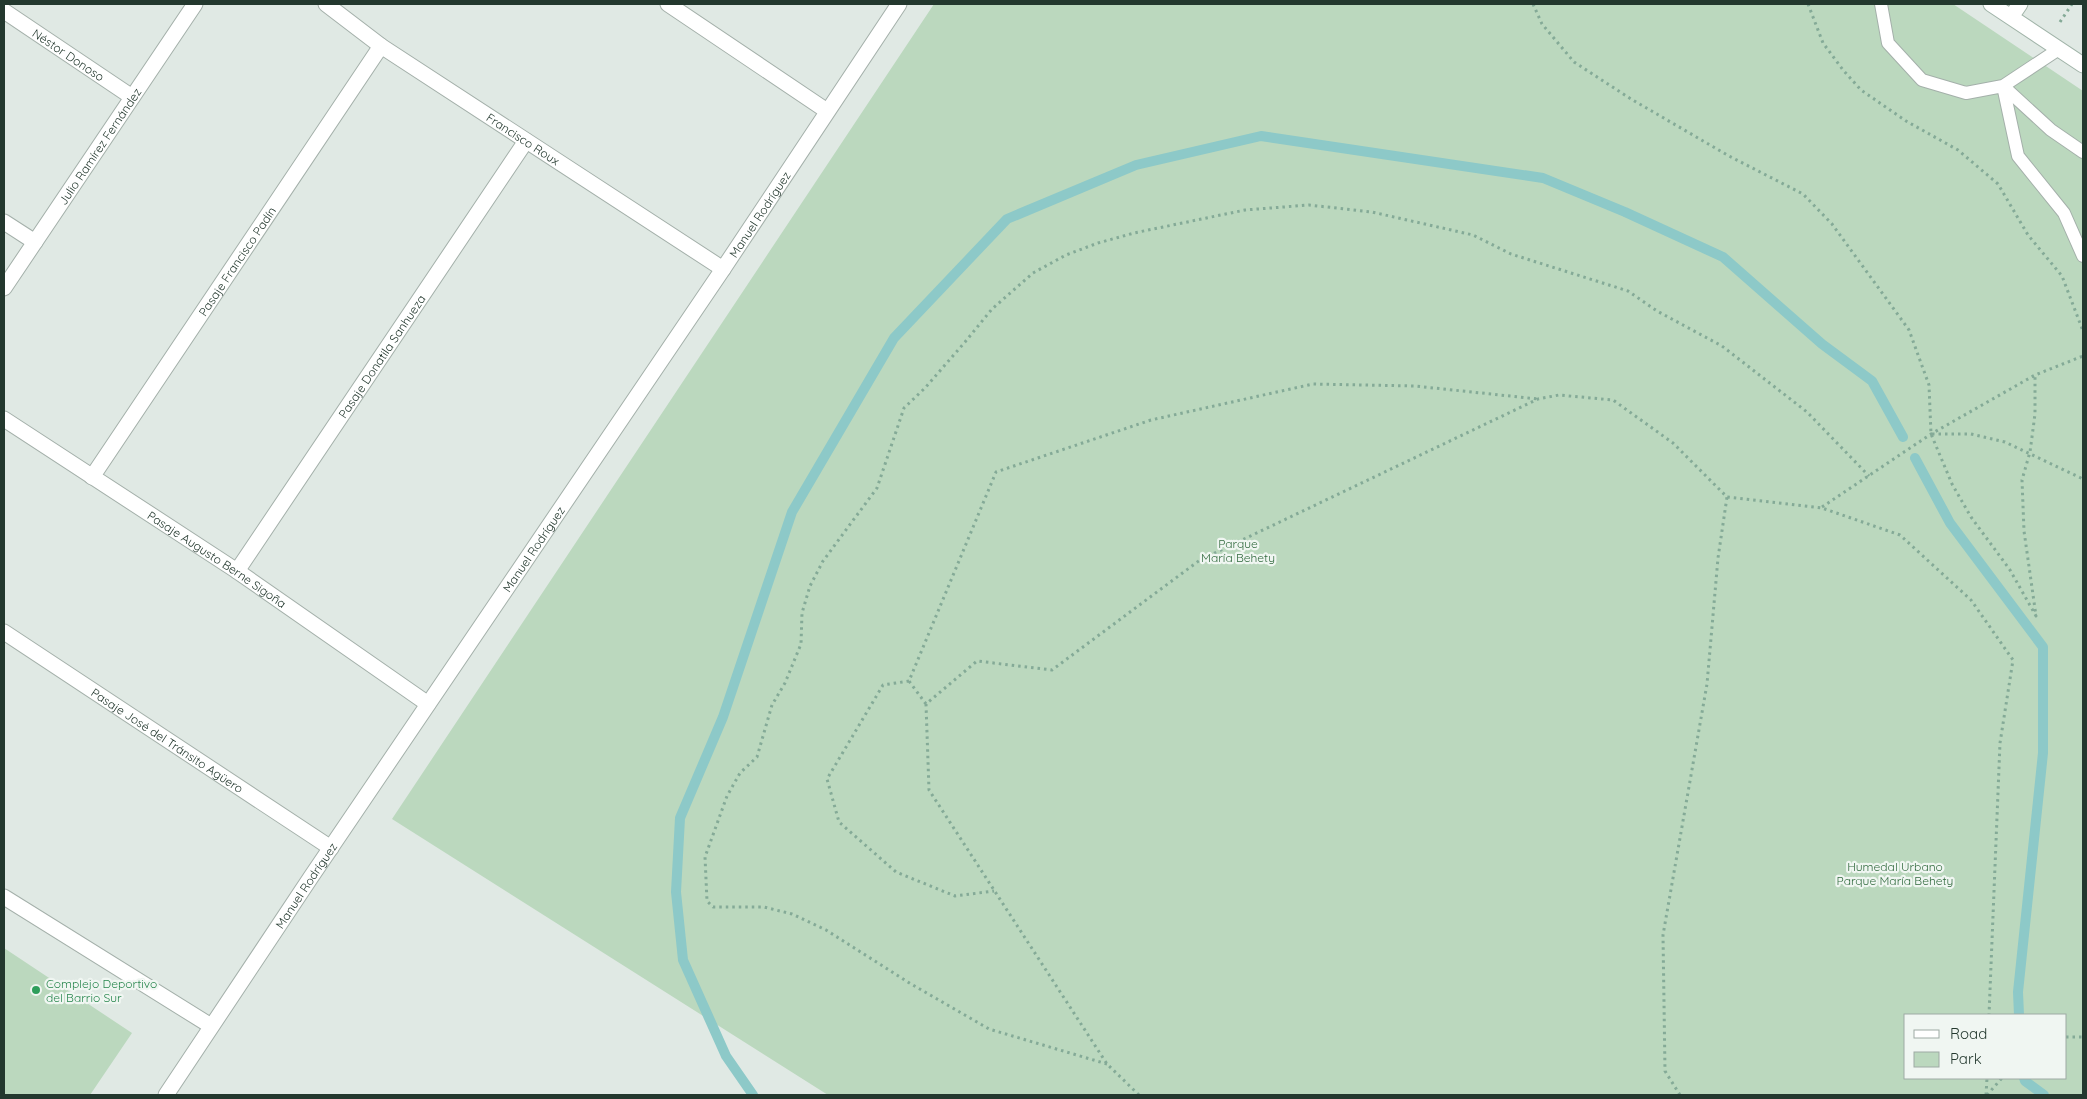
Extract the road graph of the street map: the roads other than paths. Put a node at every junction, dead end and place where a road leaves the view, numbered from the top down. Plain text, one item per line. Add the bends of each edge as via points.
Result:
1 (195, 4) edge
2 (668, 4) edge
3 (899, 4) edge
4 (1881, 4) edge
5 (1991, 4) edge
6 (2020, 4) edge
7 (330, 5) edge
8 (4, 11) edge
9 (2011, 18) junction
10 (381, 46) junction
11 (2059, 49) junction
12 (2083, 65) edge
13 (2004, 86) junction
14 (132, 97) junction
15 (827, 111) junction
16 (526, 141) junction
17 (2083, 152) edge
18 (4, 222) edge
19 (35, 242) junction
20 (2083, 256) edge
21 (723, 269) junction
22 (4, 288) edge
23 (4, 419) edge
24 (92, 477) junction
25 (237, 571) junction
26 (4, 632) edge
27 (428, 704) junction
28 (330, 848) junction
29 (4, 897) edge
30 (211, 1026) junction
31 (166, 1095) edge

1 - 14 street, Julio Ramírez Fernández
2 - 15 street
3 - 15 street, Manuel Rodríguez
4 - 13 lane via 1888,43 1922,80 1966,93
5 - 9 street
6 - 9 street
7 - 10 street, Francisco Roux
8 - 14 street, Néstor Donoso
9 - 11 street
10 - 16 street, Francisco Roux
10 - 24 street, Pasaje Francisco Padín
11 - 12 street
11 - 13 lane
13 - 17 lane via 2051,130
13 - 20 lane via 2018,156 2064,213
14 - 19 street, Julio Ramírez Fernández
15 - 21 street, Manuel Rodríguez
16 - 21 street, Francisco Roux
16 - 25 street, Pasaje Donatila Sanhueza
18 - 19 street
19 - 22 street, Julio Ramírez Fernández
21 - 27 street, Manuel Rodríguez
23 - 24 street, Pasaje Augusto Berne Sigoña
24 - 25 street, Pasaje Augusto Berne Sigoña
25 - 27 street, Pasaje Augusto Berne Sigoña
26 - 28 street, Pasaje José del Tránsito Agüero
27 - 28 street, Manuel Rodríguez
28 - 30 street, Manuel Rodríguez
29 - 30 street
30 - 31 street, Manuel Rodríguez

